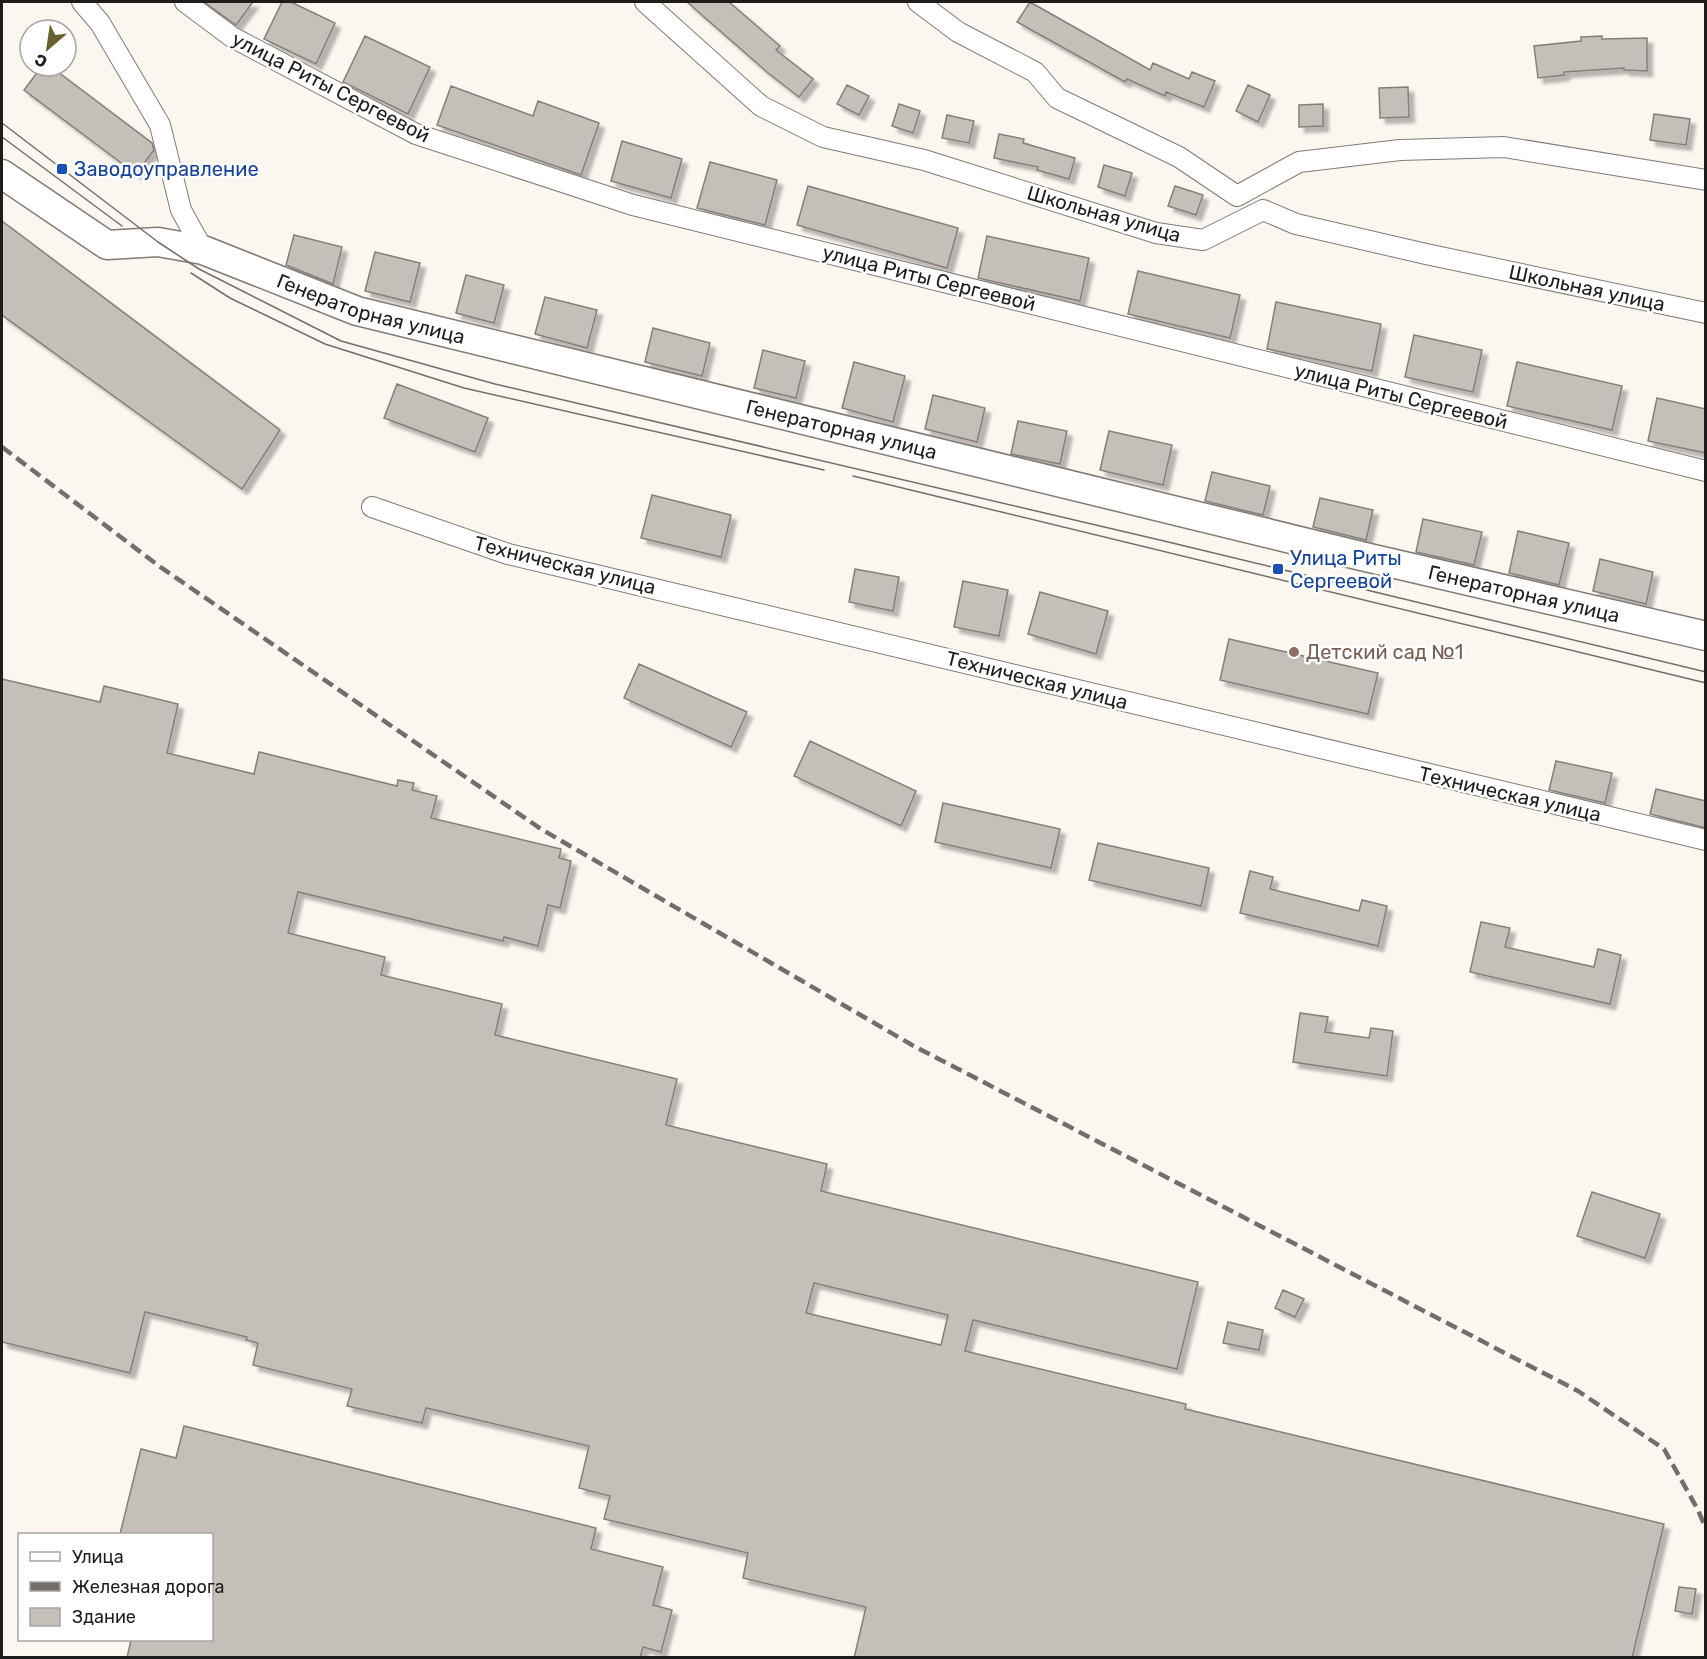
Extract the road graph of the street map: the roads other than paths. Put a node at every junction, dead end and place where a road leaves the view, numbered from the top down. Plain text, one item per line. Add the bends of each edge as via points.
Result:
1 (82, 2) edge
2 (185, 2) edge
3 (645, 2) edge
4 (918, 2) edge
5 (2, 174) edge
6 (1706, 180) edge
7 (1237, 196) junction
8 (1263, 210) junction
9 (202, 250) junction
10 (1706, 313) edge
11 (1706, 471) edge
12 (372, 507) dead end
13 (1706, 636) edge
14 (1706, 840) edge

1 - 9 street via 100,23 160,125 181,210
2 - 11 street, улица Риты Сергеевой via 232,37 416,134 633,205
3 - 8 street, Школьная улица via 761,106 823,137 924,160 1156,233 1203,240
4 - 7 street via 958,32 1035,72 1057,98 1179,157
5 - 9 main road, Генераторная улица via 106,245 158,242
6 - 7 street via 1504,147 1400,150 1299,162
7 - 8 street
8 - 10 street, Школьная улица via 1296,224
9 - 13 main road, Генераторная улица via 357,311 1361,556
12 - 14 street, Техническая улица via 508,554

